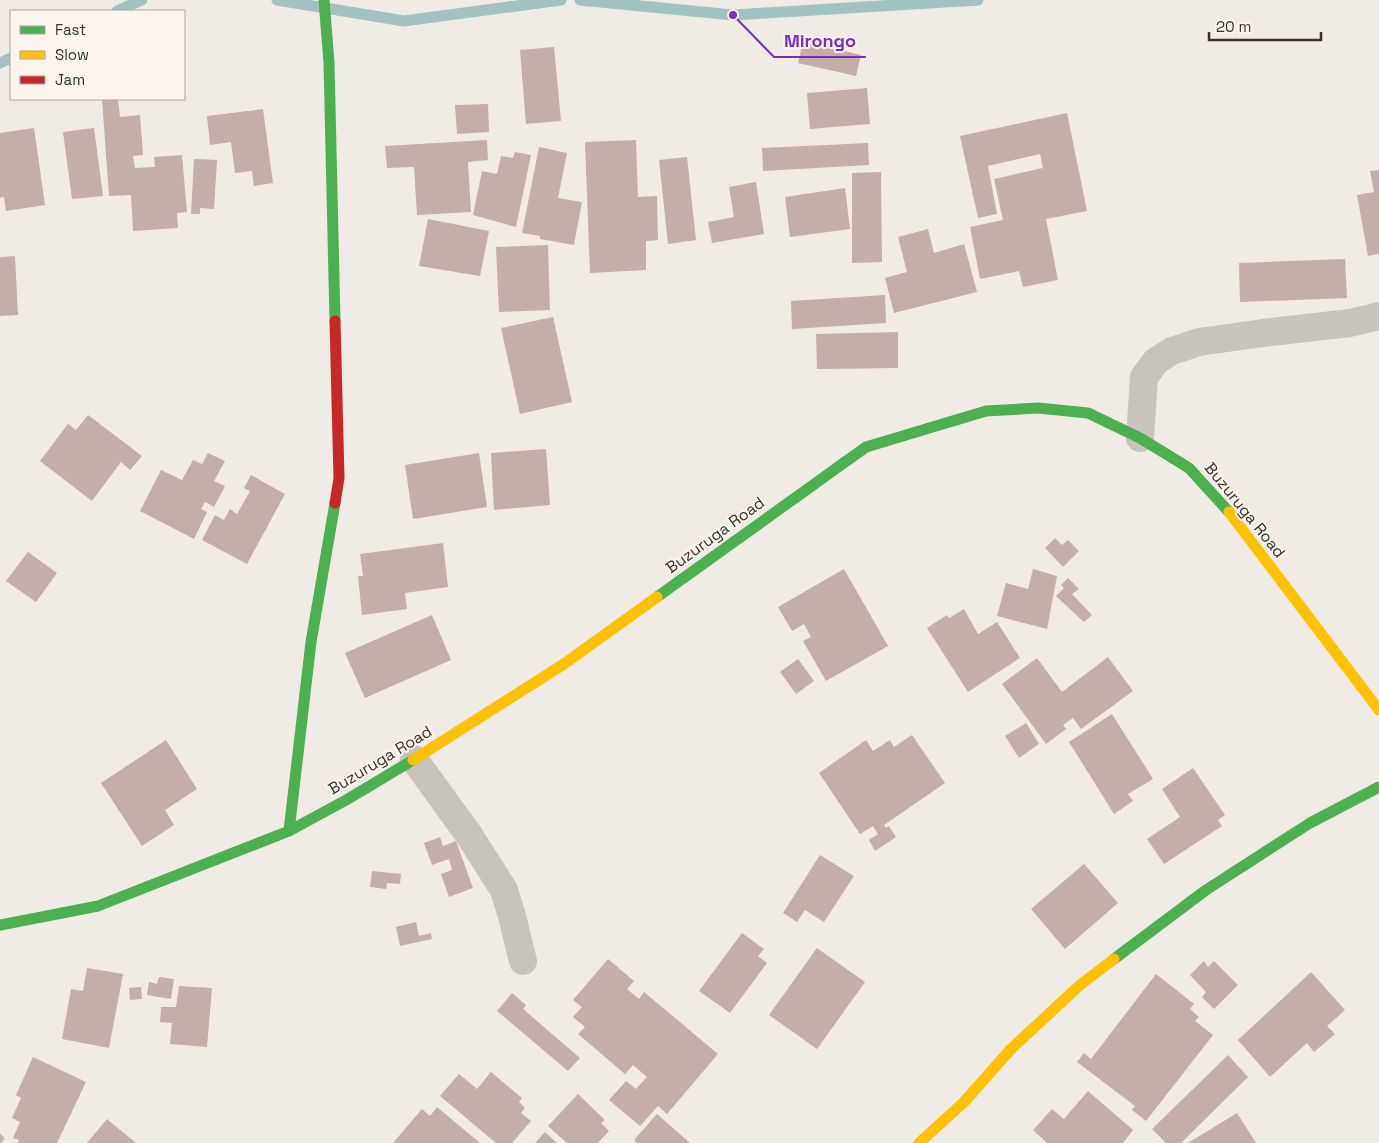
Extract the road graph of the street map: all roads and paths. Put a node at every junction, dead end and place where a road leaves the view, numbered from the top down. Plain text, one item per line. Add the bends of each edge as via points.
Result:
1 (324, 0) edge
2 (1379, 316) edge
3 (1140, 438) junction
4 (1379, 710) edge
5 (414, 759) junction
6 (1379, 787) edge
7 (289, 831) junction
8 (0, 925) edge
9 (523, 961) dead end
10 (919, 1143) edge

1 - 7 main road via 329,63 339,478 311,642
2 - 3 street via 1350,323 1199,342 1172,352 1156,361 1144,377
3 - 4 main road, Buzuruga Road via 1189,468 1231,514
3 - 5 main road, Buzuruga Road via 1088,413 1038,408 986,411 866,447 564,664
5 - 7 main road, Buzuruga Road
5 - 9 street via 504,890
6 - 10 main road via 1310,823 1214,885 1080,985 1011,1049 964,1102
7 - 8 main road, Buzuruga Road via 98,906

